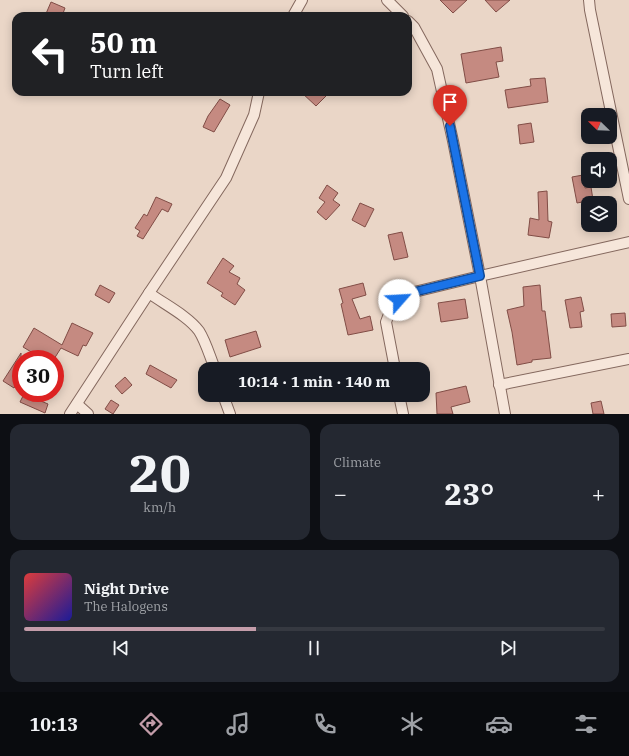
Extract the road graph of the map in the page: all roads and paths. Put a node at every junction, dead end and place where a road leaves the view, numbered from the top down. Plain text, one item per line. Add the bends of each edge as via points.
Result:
1 (302, 0) edge
2 (387, 0) edge
3 (589, 0) edge
4 (295, 12) edge
5 (399, 12) edge
6 (412, 25) edge
7 (258, 96) edge
8 (629, 199) edge
9 (629, 242) edge
10 (480, 276) junction
11 (149, 293) junction
12 (629, 359) edge
13 (212, 362) edge
14 (393, 362) edge
15 (499, 385) junction
16 (226, 402) edge
17 (400, 402) edge
18 (76, 404) junction
19 (70, 414) edge
20 (88, 414) edge
21 (230, 414) edge
22 (403, 414) edge
23 (505, 414) edge

1 - 4 street
2 - 5 street
3 - 8 street
6 - 10 street via 437,69
7 - 11 street via 254,115 226,178
9 - 10 street
10 - 14 street via 406,294 392,306 386,322
10 - 15 street
11 - 13 street via 199,331
11 - 18 street
12 - 15 street
15 - 23 street
16 - 21 street
17 - 22 street
18 - 19 street
18 - 20 street

